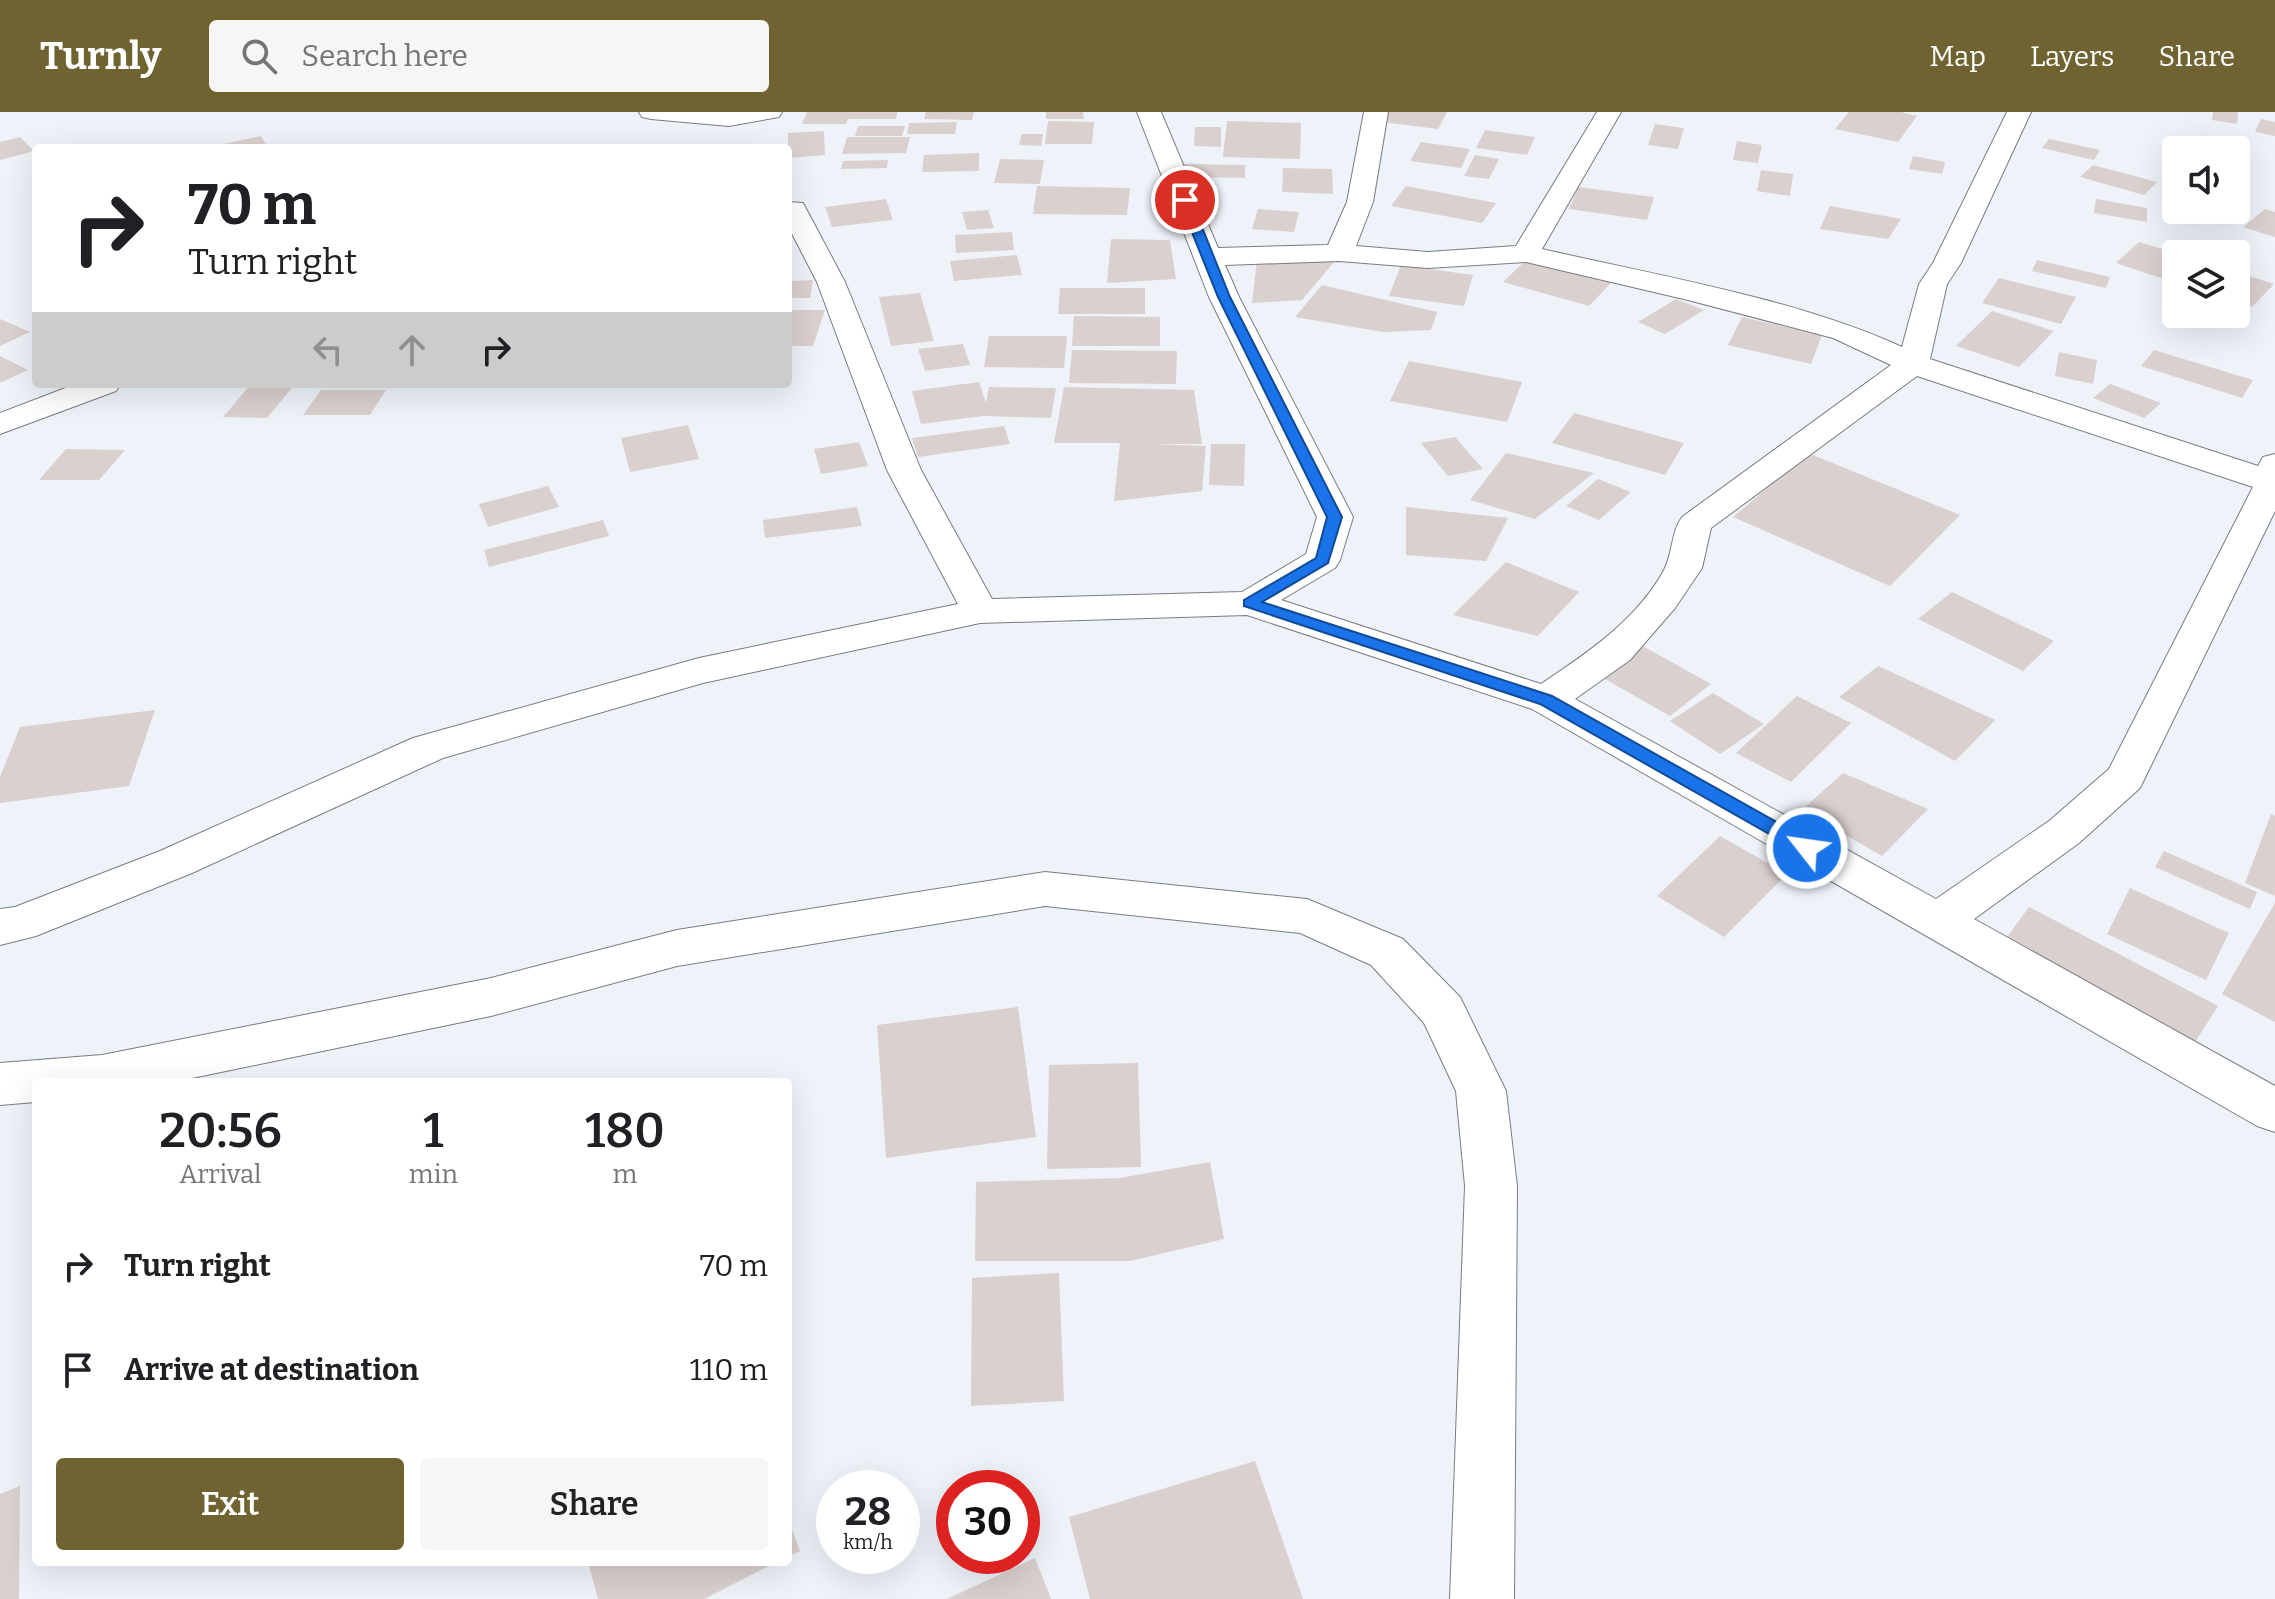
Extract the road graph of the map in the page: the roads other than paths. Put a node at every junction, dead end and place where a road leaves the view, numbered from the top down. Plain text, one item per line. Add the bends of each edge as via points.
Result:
1 (651, 112) edge
2 (770, 112) edge
3 (1149, 112) edge
4 (1376, 112) edge
5 (1609, 112) edge
6 (2019, 112) edge
7 (793, 209) dead end
8 (1339, 253) junction
9 (1526, 254) junction
10 (1208, 257) junction
11 (1913, 364) junction
12 (94, 388) edge
13 (0, 424) edge
14 (2274, 476) edge
15 (1250, 603) junction
16 (980, 611) junction
17 (1546, 700) junction
18 (1938, 921) junction
19 (0, 927) edge
20 (76, 1078) edge
21 (32, 1081) edge
22 (0, 1084) edge
23 (2275, 1111) edge
24 (1482, 1599) edge

1 - 2 street via 729,119
3 - 10 street
4 - 8 street via 1360,202
5 - 9 street
6 - 11 street via 1933,284
7 - 16 street via 831,282 904,470
8 - 9 street via 1428,260
8 - 10 street
9 - 11 street via 1844,332
10 - 15 street via 1335,517 1322,560
11 - 14 street
11 - 17 street via 1694,524 1684,568 1662,600 1616,651
12 - 13 street
14 - 18 street via 2125,778 2064,832
15 - 16 street
15 - 17 street
16 - 19 street via 699,671 428,748 176,862 20,924
17 - 18 street
18 - 23 street
20 - 24 street via 491,997 677,948 1045,889 1307,916 1387,952 1443,1011 1481,1091 1491,1186
21 - 22 street

